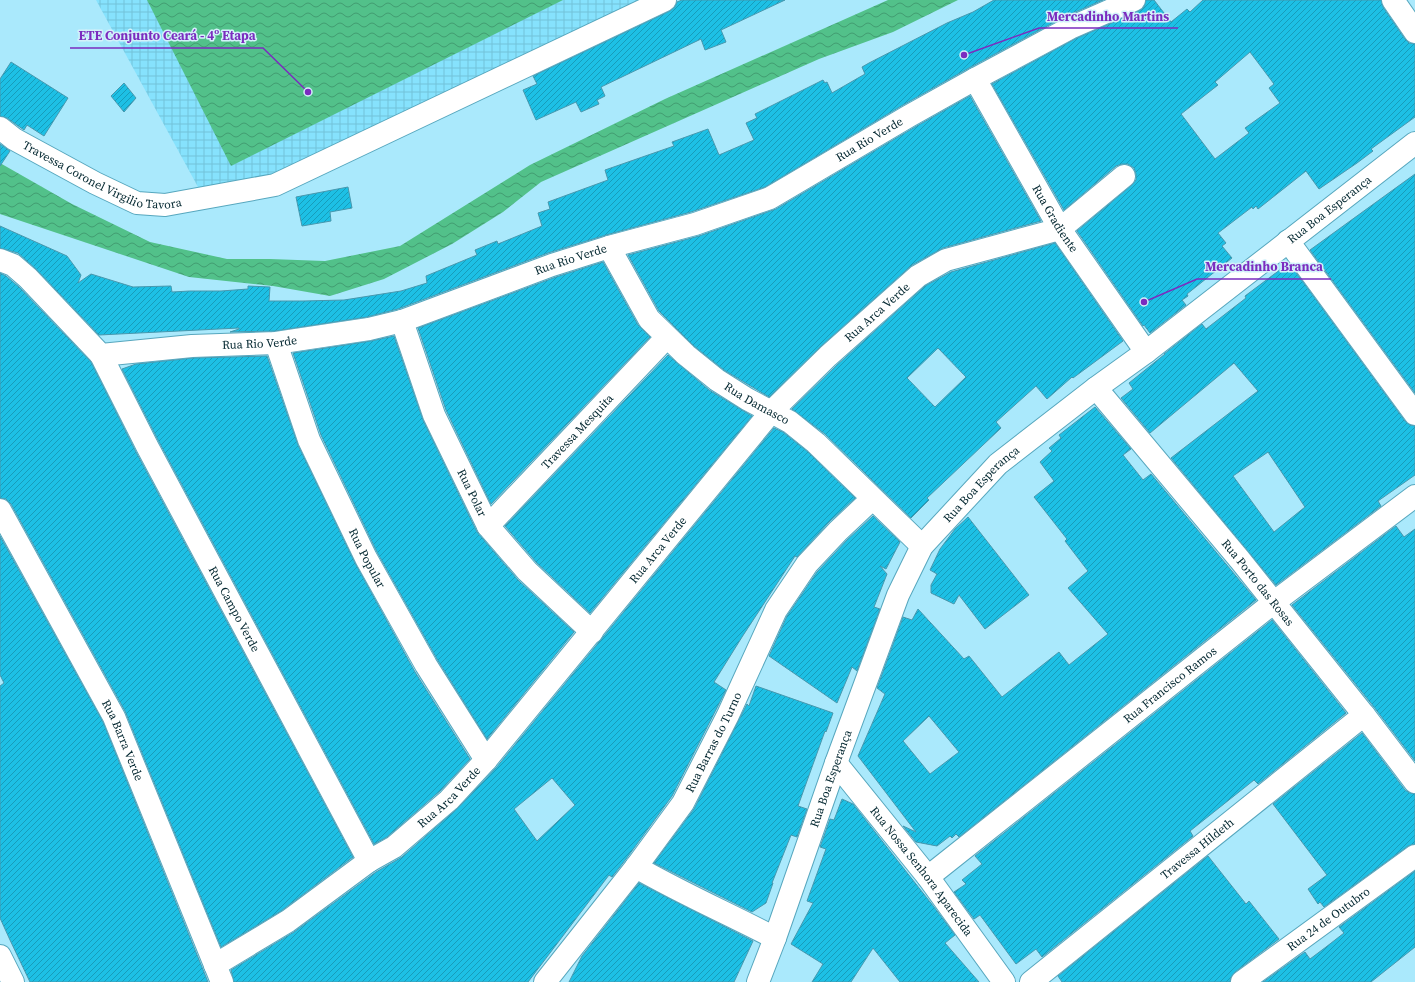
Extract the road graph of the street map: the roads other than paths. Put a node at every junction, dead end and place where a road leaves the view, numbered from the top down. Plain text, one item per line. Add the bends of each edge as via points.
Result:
1 (664, 0) edge
2 (1134, 0) edge
3 (1393, 0) edge
4 (1415, 32) edge
5 (975, 79) junction
6 (0, 128) edge
7 (1415, 143) edge
8 (1124, 176) dead end
9 (1060, 229) junction
10 (1288, 240) junction
11 (609, 247) junction
12 (0, 260) edge
13 (402, 321) junction
14 (667, 337) junction
15 (276, 343) junction
16 (1146, 352) junction
17 (101, 356) junction
18 (1096, 388) junction
19 (771, 412) junction
20 (1415, 414) edge
21 (1415, 496) edge
22 (872, 499) junction
23 (0, 510) edge
24 (488, 526) junction
25 (922, 546) junction
26 (1273, 603) junction
27 (592, 632) junction
28 (1364, 716) junction
29 (486, 760) junction
30 (836, 763) junction
31 (1415, 782) edge
32 (1415, 856) edge
33 (369, 861) junction
34 (636, 867) junction
35 (928, 877) junction
36 (775, 938) junction
37 (0, 956) edge
38 (219, 974) edge
39 (13, 982) edge
40 (545, 982) edge
41 (758, 982) edge
42 (1004, 982) edge
43 (1031, 982) edge
44 (1242, 982) edge

1 - 6 street, Travessa Coronel Virgilio Tavora via 274,185 165,205 137,203 14,139
2 - 5 street, Rua Rio Verde via 1070,28
3 - 4 street
5 - 9 street, Rua Gradiente
5 - 11 street, Rua Rio Verde via 770,198 694,224
7 - 10 street, Rua Boa Esperança
8 - 9 street, Rua Arca Verde
9 - 16 street, Rua Gradiente
9 - 19 street, Rua Arca Verde via 946,260 918,276 828,356
10 - 16 street, Rua Boa Esperança
10 - 20 street
11 - 13 street, Rua Rio Verde via 552,265
11 - 14 street, Rua Damasco via 649,319
12 - 17 street via 13,265 28,278
13 - 15 street, Rua Rio Verde via 369,329
13 - 24 street, Rua Polar via 434,415
14 - 19 street, Rua Damasco via 717,380
14 - 24 street, Travessa Mesquita
15 - 17 street, Rua Rio Verde via 192,346
15 - 29 street, Rua Popular via 309,440 366,558 426,664
16 - 18 street, Rua Boa Esperança
17 - 33 street, Rua Campo Verde
18 - 25 street, Rua Boa Esperança via 998,464
18 - 26 street, Rua Porto das Rosas
19 - 22 street, Rua Damasco via 790,422 816,443
19 - 27 street, Rua Arca Verde
21 - 26 street, Rua Francisco Ramos
22 - 25 street, Rua Damasco
22 - 34 street, Rua Barras do Turno via 808,564 776,610 728,716 683,803
23 - 38 street, Rua Barra Verde via 114,717
24 - 27 street, Rua Polar via 527,571
25 - 30 street, Rua Boa Esperança via 898,595
26 - 28 street, Rua Porto das Rosas
26 - 35 street, Rua Francisco Ramos
27 - 29 street, Rua Arca Verde
28 - 31 street, Rua Porto das Rosas
28 - 43 street, Travessa Hildeth
29 - 33 street, Rua Arca Verde via 449,800 394,847
30 - 35 street, Rua Nossa Senhora Aparecida
30 - 36 street, Rua Boa Esperança
32 - 44 street, Rua 24 de Outubro
33 - 38 street, Rua Arca Verde
34 - 36 street
34 - 40 street, Rua Barras do Turno
35 - 42 street, Rua Nossa Senhora Aparecida
36 - 41 street, Rua Boa Esperança
37 - 39 street

